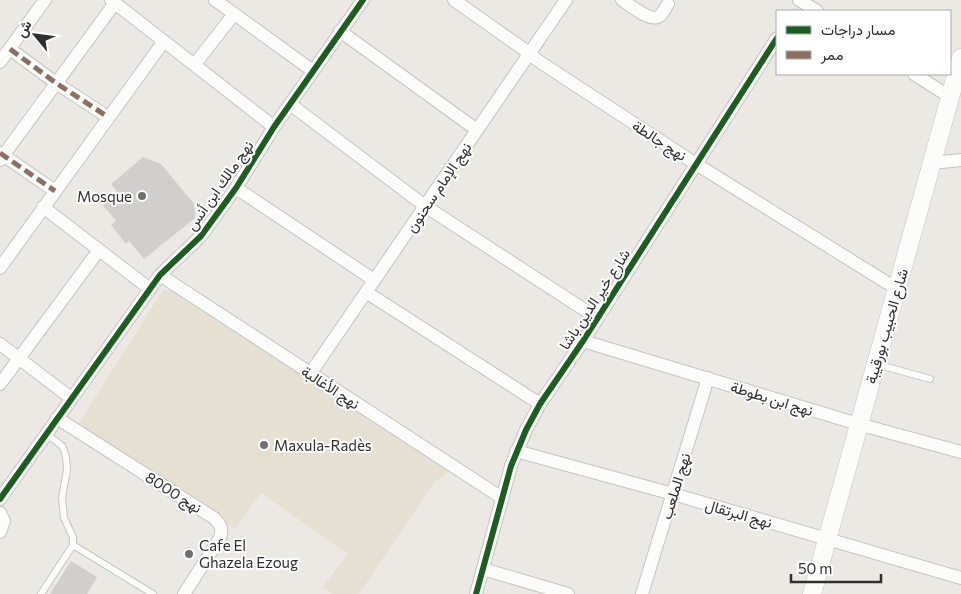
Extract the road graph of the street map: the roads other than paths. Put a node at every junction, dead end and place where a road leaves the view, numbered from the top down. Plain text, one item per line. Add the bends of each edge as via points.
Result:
1 (45, 0) edge
2 (215, 0) edge
3 (363, 0) edge
4 (454, 0) edge
5 (566, 0) edge
6 (622, 0) edge
7 (113, 2) edge
8 (799, 3) edge
9 (668, 4) dead end
10 (815, 10) edge
11 (234, 14) junction
12 (340, 31) junction
13 (776, 40) edge
14 (164, 41) junction
15 (10, 49) junction
16 (529, 53) junction
17 (0, 62) edge
18 (960, 62) edge
19 (195, 64) junction
20 (313, 71) junction
21 (916, 75) edge
22 (56, 82) junction
23 (950, 97) junction
24 (290, 104) junction
25 (108, 117) junction
26 (274, 127) junction
27 (477, 130) junction
28 (1, 156) edge
29 (961, 160) edge
30 (932, 163) junction
31 (696, 164) junction
32 (236, 188) junction
33 (55, 191) junction
34 (425, 206) junction
35 (43, 207) junction
36 (99, 250) junction
37 (0, 268) edge
38 (160, 276) junction
39 (374, 280) junction
40 (150, 289) junction
41 (897, 289) junction
42 (366, 292) junction
43 (598, 318) junction
44 (583, 341) junction
45 (0, 344) edge
46 (20, 358) junction
47 (875, 364) junction
48 (310, 374) junction
49 (708, 378) junction
50 (930, 379) dead end
51 (0, 384) edge
52 (71, 398) junction
53 (540, 404) junction
54 (57, 418) junction
55 (858, 424) junction
56 (47, 434) junction
57 (516, 451) junction
58 (961, 452) edge
59 (673, 494) junction
60 (502, 498) junction
61 (0, 499) edge
62 (828, 539) junction
63 (73, 545) junction
64 (483, 569) junction
65 (961, 578) edge
66 (41, 594) edge
67 (153, 594) edge
68 (184, 594) edge
69 (476, 594) edge
70 (568, 594) edge
71 (642, 594) edge
72 (812, 594) edge

1 - 15 street
2 - 11 street
3 - 12 street, نهج مالك ابن أنس
4 - 16 street, نهج جالطة
5 - 16 street, نهج الإمام سحنون
6 - 9 street via 656,18
7 - 14 street
7 - 22 street
8 - 10 street
11 - 19 street
11 - 20 street
12 - 20 street, نهج مالك ابن أنس
12 - 27 street
13 - 31 street, شارع خير الدين باشا
14 - 19 street
14 - 25 street
15 - 17 street
15 - 22 street
16 - 27 street, نهج الإمام سحنون
16 - 31 street, نهج جالطة
18 - 23 street, شارع الحبيب بورقيبة
19 - 26 street
20 - 24 street, نهج مالك ابن أنس
21 - 23 street
22 - 25 street
22 - 28 street
23 - 30 street, شارع الحبيب بورقيبة
24 - 26 street, نهج مالك ابن أنس
24 - 34 street
25 - 33 street
26 - 32 street, نهج مالك ابن أنس
27 - 34 street, نهج الإمام سحنون
28 - 33 street
29 - 30 street
30 - 41 street, شارع الحبيب بورقيبة
31 - 41 street, نهج جالطة
31 - 43 street, شارع خير الدين باشا
32 - 38 street, نهج مالك ابن أنس via 201,236
32 - 39 street
33 - 35 street
34 - 39 street, نهج الإمام سحنون
34 - 43 street
35 - 36 street
35 - 37 street
36 - 40 street
36 - 46 street
38 - 40 street, نهج مالك ابن أنس
38 - 48 street, نهج الأغالبة
39 - 42 street, نهج الإمام سحنون
40 - 52 street, نهج مالك ابن أنس
41 - 47 street, شارع الحبيب بورقيبة
42 - 48 street, نهج الإمام سحنون
42 - 53 street
43 - 44 street, شارع خير الدين باشا
44 - 49 street, نهج ابن بطوطة
44 - 53 street, شارع خير الدين باشا
45 - 46 street
46 - 51 street
46 - 52 street
47 - 50 lane
47 - 55 street, شارع الحبيب بورقيبة
48 - 60 street, نهج الأغالبة
49 - 55 street, نهج ابن بطوطة
49 - 59 street, نهج الملعب
52 - 54 street, نهج مالك ابن أنس
53 - 57 street, شارع خير الدين باشا
54 - 56 street, نهج مالك ابن أنس
54 - 68 street, نهج 8000 via 221,525 220,538
55 - 58 street, نهج ابن بطوطة
55 - 62 street, شارع الحبيب بورقيبة
56 - 61 street, نهج مالك ابن أنس
56 - 63 lane via 63,447 66,458 62,498 64,518 73,537
57 - 59 street, نهج البرتقال
57 - 60 street, شارع خير الدين باشا
59 - 62 street, نهج البرتقال
59 - 71 street, نهج الملعب
60 - 64 street, شارع خير الدين باشا
62 - 65 street, نهج البرتقال
62 - 72 street, شارع الحبيب بورقيبة
63 - 66 lane
63 - 67 lane
64 - 69 street, شارع خير الدين باشا
64 - 70 street

